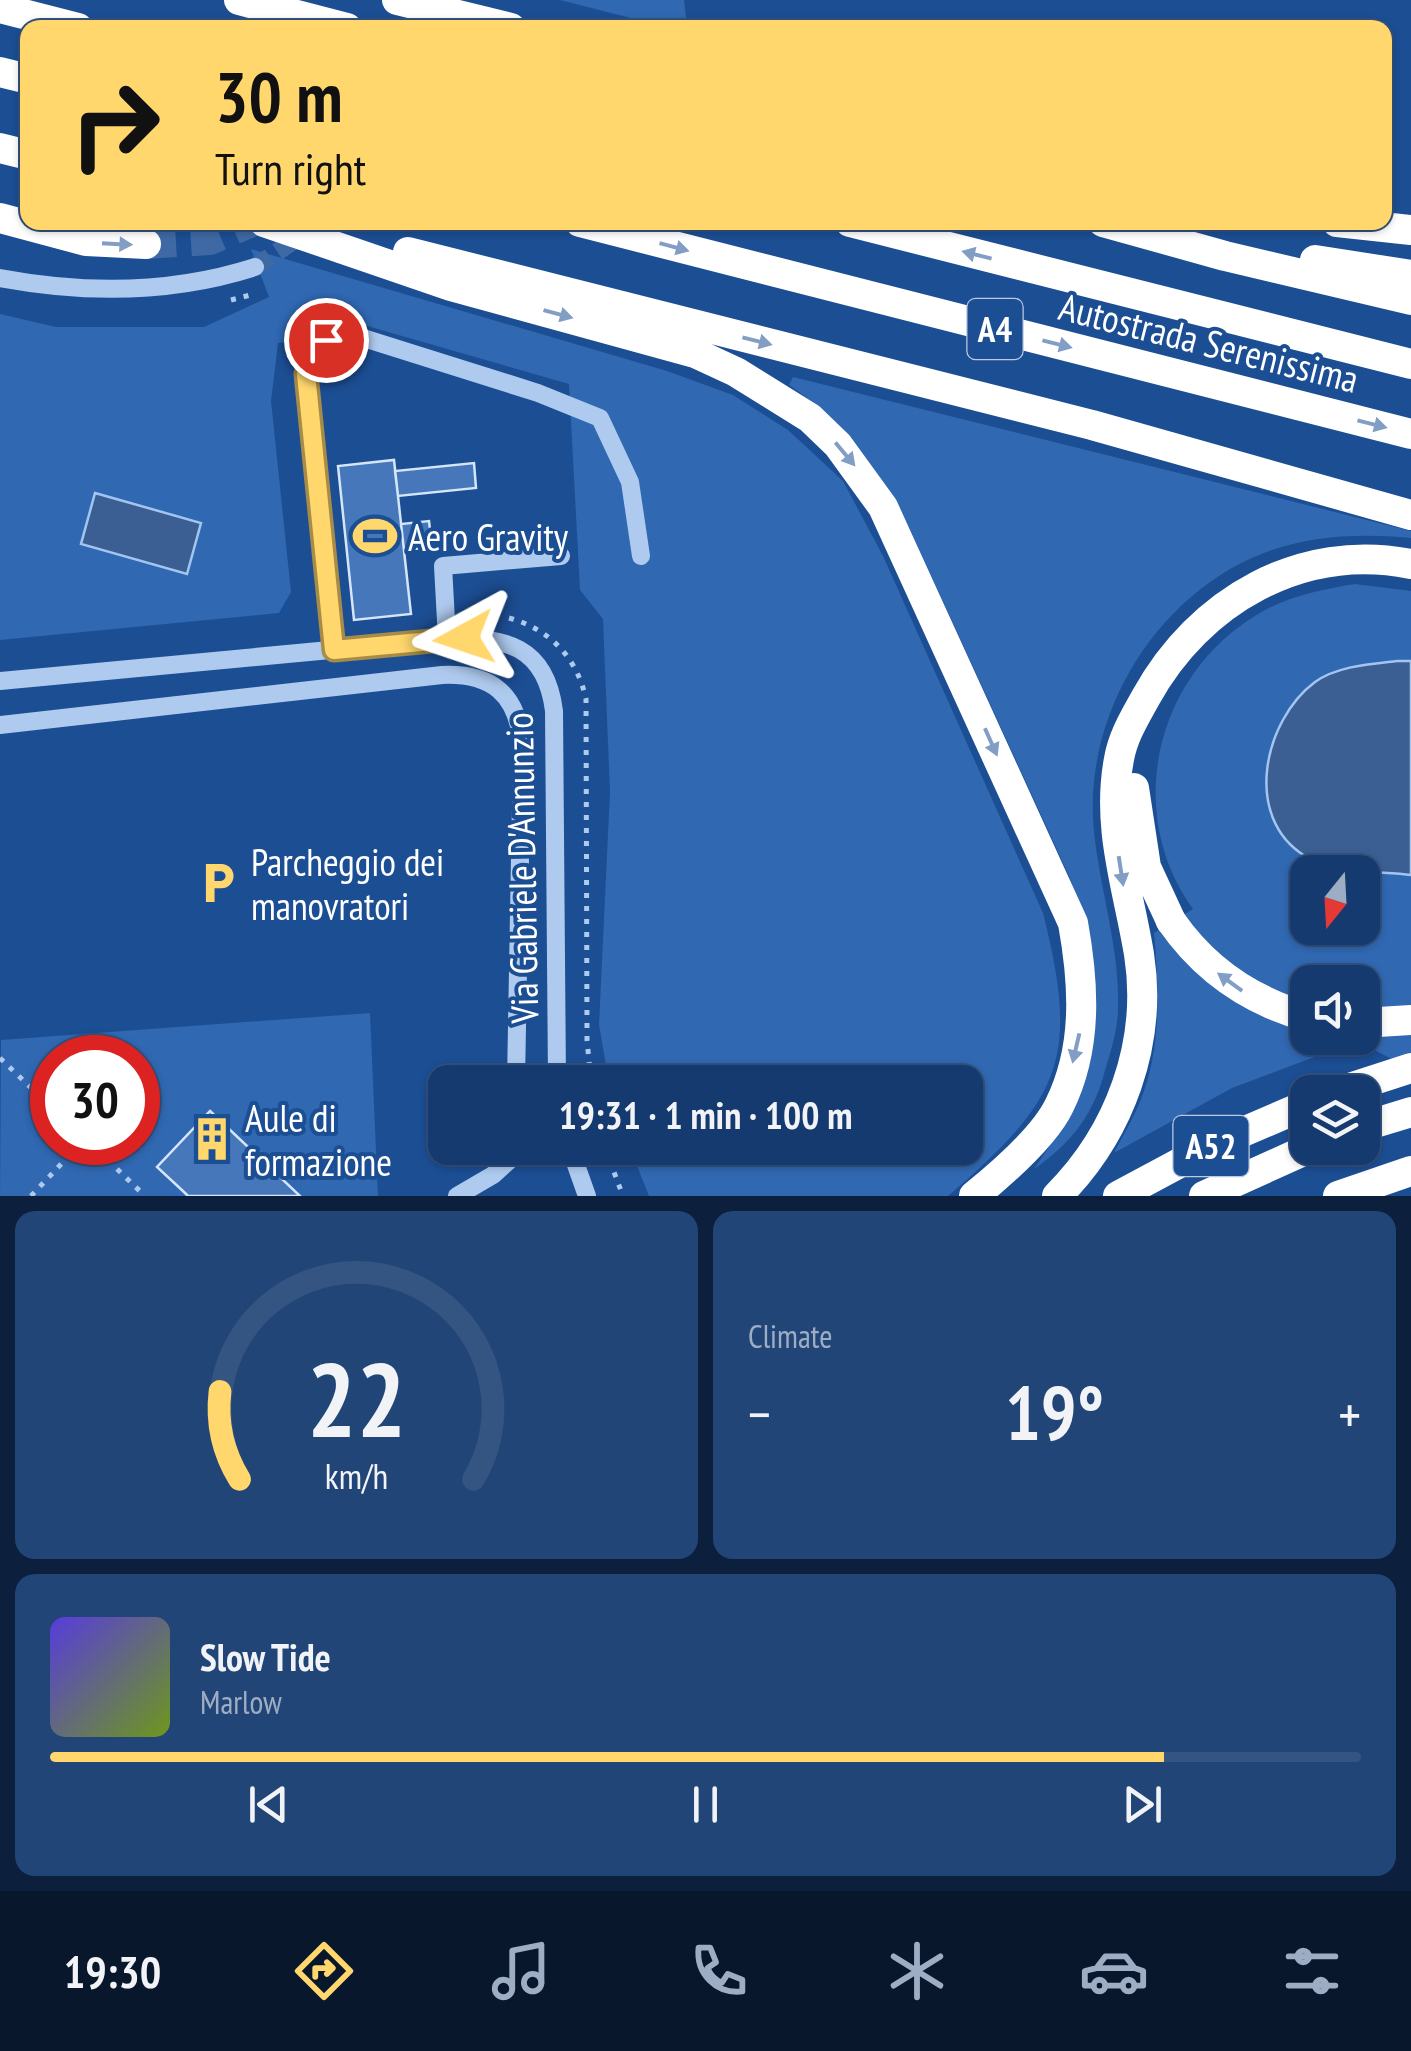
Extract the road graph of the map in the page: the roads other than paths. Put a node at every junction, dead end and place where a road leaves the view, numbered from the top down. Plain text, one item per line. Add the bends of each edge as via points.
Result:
1 (238, 0) edge
2 (397, 0) edge
3 (0, 8) edge
4 (47, 20) edge
5 (315, 20) edge
6 (478, 20) edge
7 (45, 230) edge
8 (287, 230) edge
9 (322, 230) edge
10 (611, 230) edge
11 (882, 230) edge
12 (1132, 230) edge
13 (1176, 230) edge
14 (146, 244) tunnel mouth
15 (255, 267) tunnel mouth
16 (1411, 275) edge
17 (0, 278) edge
18 (1411, 300) edge
19 (1411, 364) edge
20 (1092, 425) junction
21 (1411, 434) edge
22 (1411, 496) edge
23 (1411, 515) edge
24 (561, 556) dead end
25 (640, 556) dead end
26 (1411, 564) edge
27 (447, 638) junction
28 (334, 650) junction
29 (1156, 678) junction
30 (0, 682) edge
31 (0, 725) edge
32 (1290, 1011) edge
33 (1411, 1020) edge
34 (1380, 1022) edge
35 (516, 1065) edge
36 (557, 1065) edge
37 (1411, 1068) edge
38 (1380, 1078) edge
39 (1290, 1112) edge
40 (1411, 1112) edge
41 (1380, 1122) edge
42 (1290, 1157) edge
43 (504, 1165) edge
44 (576, 1165) edge
45 (1411, 1171) edge
46 (457, 1196) edge
47 (587, 1196) edge
48 (974, 1196) edge
49 (1058, 1196) edge
50 (1118, 1196) edge
51 (1204, 1196) edge
52 (1338, 1196) edge

1 - 5 highway
2 - 6 highway
3 - 4 highway
7 -> 14 highway via 86,241
8 -> 48 highway via 451,286 694,353 810,418 861,473 901,543 1072,923 1083,980 1080,1044 1059,1108 1012,1165
9 -> 20 highway
10 -> 21 highway, Autostrada Serenissima / A4
19 -> 11 highway, Autostrada Serenissima / A4
12 - 18 highway
13 - 16 highway
15 - 17 street via 142,290
20 - 22 highway
20 - 23 highway
24 - 27 street via 443,566
25 - 28 street via 630,482 600,418 357,336 332,338 312,351 306,374
26 - 29 highway via 1322,563 1267,580 1216,610
27 - 28 street, Via Gabriele D'Annunzio
27 - 36 street, Via Gabriele D'Annunzio via 508,642 540,669 552,694
28 - 30 street, Via Gabriele D'Annunzio
32 -> 29 highway, bridge via 1256,999 1206,963 1171,921 1146,867 1134,788
29 -> 49 highway via 1118,760 1117,836 1139,956 1138,1034 1122,1103 1098,1149
31 - 35 street via 442,675 486,680 509,702 522,746
33 - 34 highway, bridge
37 - 38 highway
39 - 50 highway, A52, bridge
40 - 41 highway
42 - 51 highway, A52, bridge
43 - 46 street
44 - 47 street
45 - 52 highway

